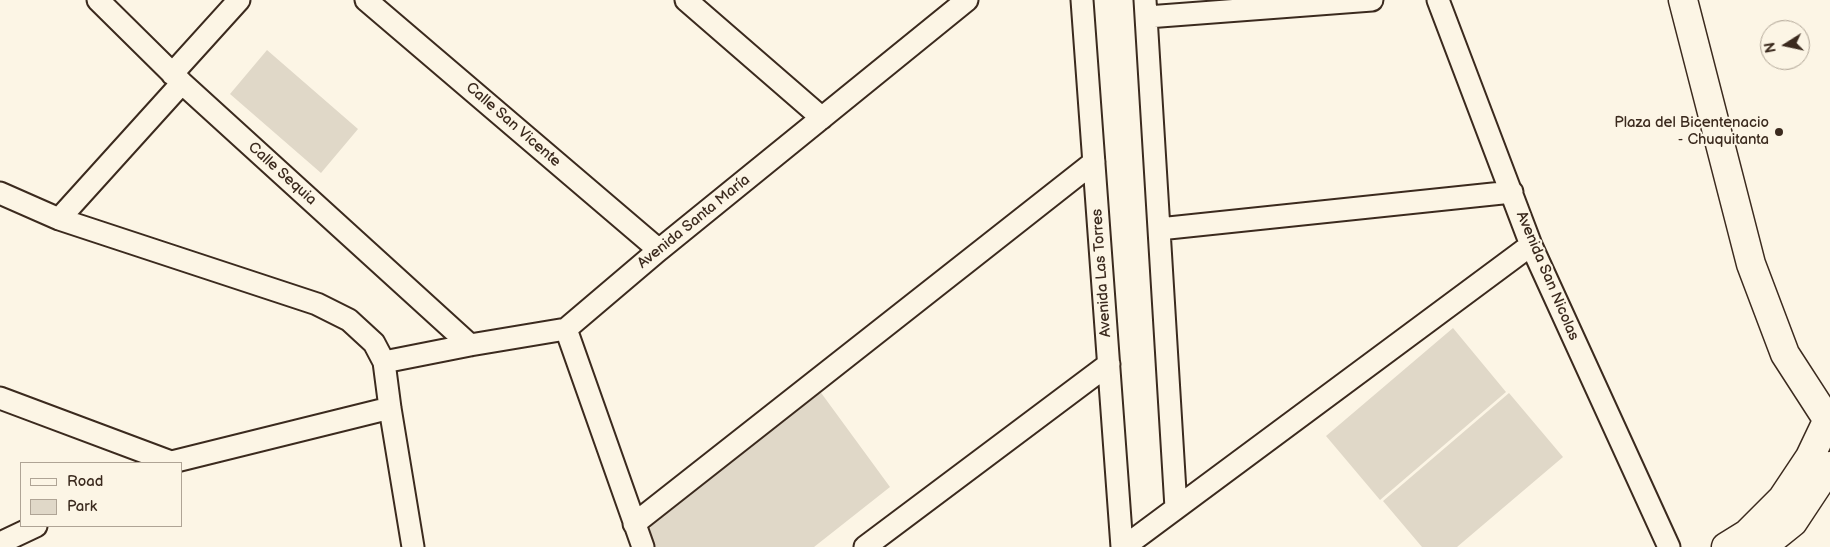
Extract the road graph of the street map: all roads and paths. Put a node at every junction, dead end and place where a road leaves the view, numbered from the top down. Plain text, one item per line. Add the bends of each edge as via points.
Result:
1 (98, 0) edge
2 (239, 0) edge
3 (366, 0) edge
4 (686, 0) edge
5 (968, 0) edge
6 (1082, 0) edge
7 (1372, 0) edge
8 (1438, 0) edge
9 (1683, 0) edge
10 (1146, 8) edge
11 (177, 78) junction
12 (822, 118) junction
13 (1094, 162) junction
14 (1512, 192) junction
15 (0, 193) edge
16 (59, 219) junction
17 (1159, 228) junction
18 (1531, 245) junction
19 (659, 250) junction
20 (566, 328) junction
21 (470, 345) junction
22 (384, 362) junction
23 (1109, 364) junction
24 (0, 398) edge
25 (390, 408) junction
26 (1828, 417) edge
27 (167, 462) edge
28 (174, 462) edge
29 (1824, 466) edge
30 (1176, 508) junction
31 (634, 524) junction
32 (34, 527) edge
33 (0, 543) edge
34 (413, 547) edge
35 (643, 547) edge
36 (865, 547) edge
37 (1123, 547) edge
38 (1669, 547) edge
39 (1726, 547) edge
40 (1762, 547) edge

1 - 11 street, Calle Sequia
2 - 11 street
3 - 19 street, Calle San Vicente
4 - 12 street
5 - 12 street, Avenida Santa María
6 - 13 street, Avenida Las Torres
7 - 10 street
8 - 14 street, Avenida San Nicolas
9 - 26 street via 1751,264 1785,354
10 - 17 street
11 - 16 street
11 - 21 street, Calle Sequia
12 - 19 street, Avenida Santa María
13 - 23 street, Avenida Las Torres
13 - 31 street
14 - 17 street
14 - 18 street, Avenida San Nicolas
15 - 16 street
16 - 22 street via 317,304 349,320 374,343
17 - 30 street
18 - 30 street
18 - 38 street, Avenida San Nicolas
19 - 20 street, Avenida Santa María
20 - 21 street, Avenida Santa María
20 - 31 street
21 - 22 street, Avenida Santa María
22 - 25 street
23 - 36 street
23 - 37 street, Avenida Las Torres
24 - 27 street
25 - 28 street
25 - 34 street
26 - 29 street
29 - 39 street via 1782,499 1747,534
29 - 40 street via 1793,522
30 - 37 street
31 - 35 street
32 - 33 street

